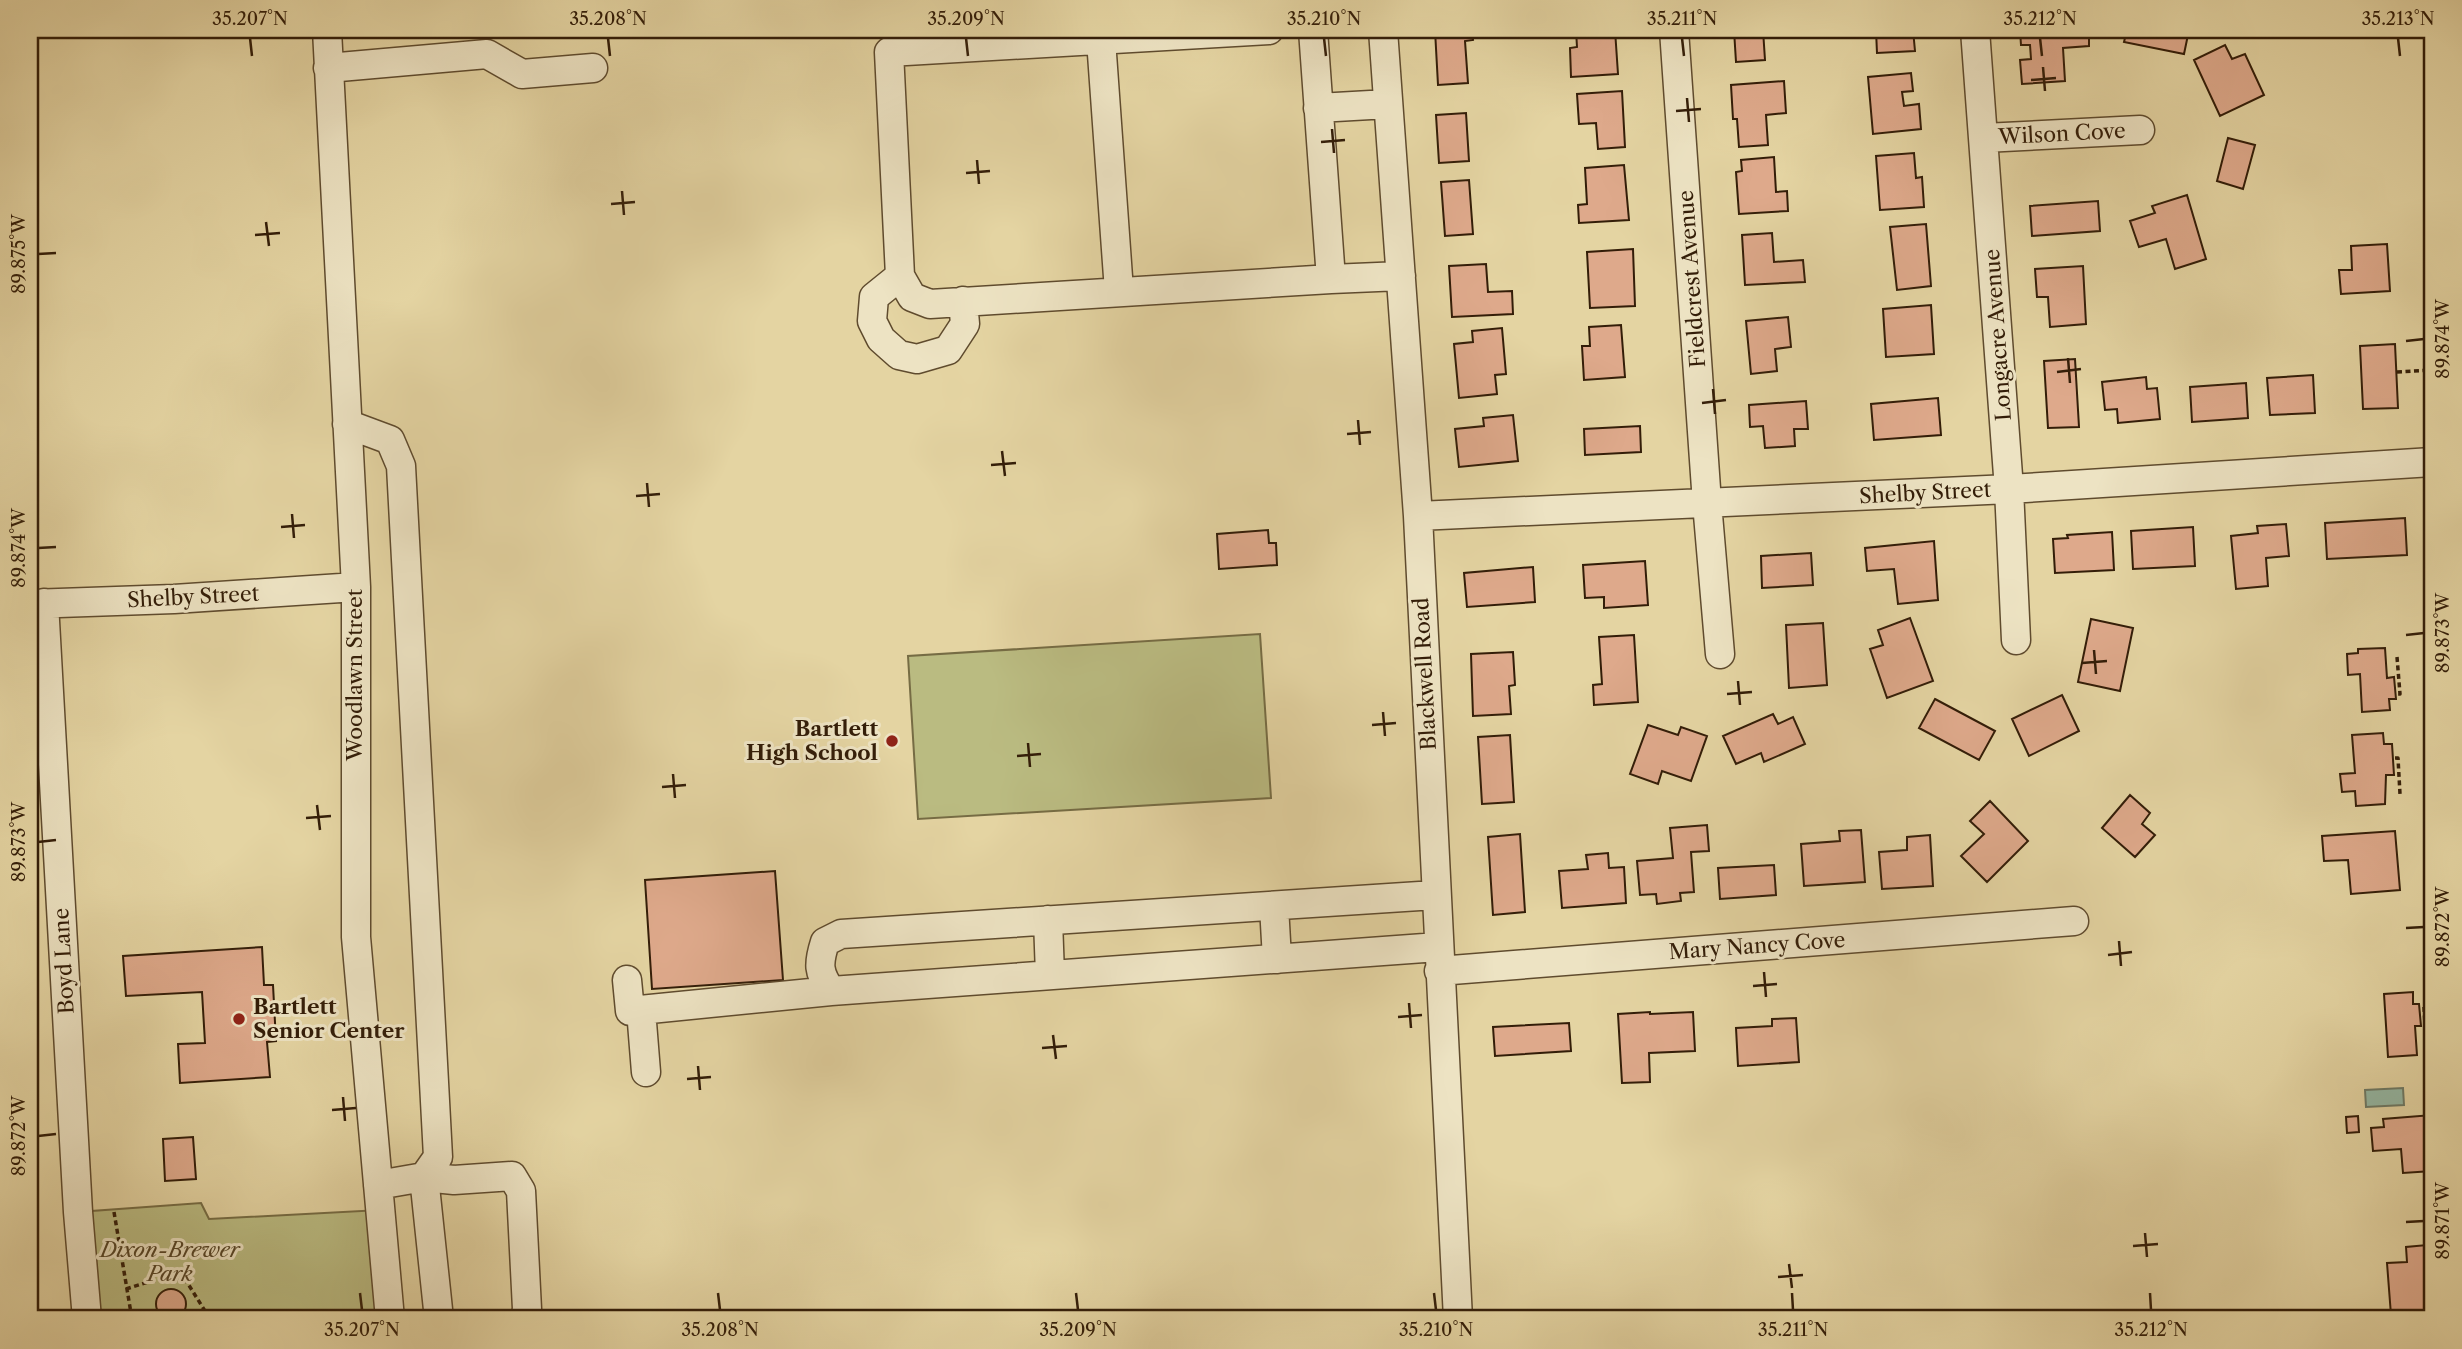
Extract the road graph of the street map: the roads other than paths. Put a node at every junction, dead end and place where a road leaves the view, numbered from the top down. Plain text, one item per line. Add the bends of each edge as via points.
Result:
1 (327, 30) edge
2 (1269, 30) edge
3 (1313, 30) edge
4 (1383, 30) edge
5 (1674, 30) edge
6 (1975, 30) edge
7 (1101, 40) junction
8 (328, 68) junction
9 (593, 68) dead end
10 (1388, 104) junction
11 (1318, 108) junction
12 (2140, 130) dead end
13 (1984, 138) junction
14 (900, 276) junction
15 (1401, 276) junction
16 (1331, 279) junction
17 (1119, 291) junction
18 (963, 301) junction
19 (347, 424) junction
20 (2432, 462) edge
21 (2009, 489) junction
22 (1707, 503) junction
23 (1418, 516) junction
24 (356, 587) junction
25 (37, 603) edge
26 (2016, 640) dead end
27 (1720, 654) dead end
28 (1435, 895) junction
29 (1275, 906) junction
30 (1048, 920) junction
31 (2074, 921) dead end
32 (1277, 958) junction
33 (1438, 959) junction
34 (1050, 975) junction
35 (627, 979) dead end
36 (831, 991) junction
37 (641, 1010) junction
38 (646, 1072) dead end
39 (424, 1177) junction
40 (378, 1185) junction
41 (87, 1319) edge
42 (390, 1319) edge
43 (439, 1319) edge
44 (525, 1319) edge
45 (1458, 1319) edge

1 - 8 street, Woodlawn Street
2 - 7 street
3 - 11 street
4 - 10 street, Blackwell Road
5 - 22 street, Fieldcrest Avenue
6 - 13 street, Longacre Avenue
7 - 14 street via 889,52
7 - 17 street
8 - 9 street via 487,54 522,74
8 - 19 street, Woodlawn Street
10 - 11 street
10 - 15 street, Blackwell Road
11 - 16 street
12 - 13 street, Wilson Cove
13 - 21 street, Longacre Avenue
14 - 18 street via 912,297 930,303
14 - 18 street via 874,297 873,321 881,339 899,355 917,359 948,350 965,324
15 - 16 street
15 - 23 street, Blackwell Road
16 - 17 street
17 - 18 street
19 - 24 street, Woodlawn Street
19 - 39 street via 390,440 401,466 438,1157
20 - 21 street, Shelby Street
21 - 22 street, Shelby Street
21 - 26 street, Longacre Avenue
22 - 23 street, Shelby Street
22 - 27 street, Fieldcrest Avenue
23 - 28 street, Blackwell Road
24 - 25 street, Shelby Street
24 - 40 street, Woodlawn Street via 356,937
25 - 41 street, Boyd Lane
28 - 29 street
28 - 33 street, Blackwell Road
29 - 30 street
29 - 32 street
30 - 34 street
30 - 36 street via 841,934 825,942 820,959 821,977
31 - 33 street, Mary Nancy Cove
32 - 33 street, Mary Nancy Cove
32 - 34 street, Mary Nancy Cove
33 - 45 street, Blackwell Road
34 - 36 street, Mary Nancy Cove
35 - 37 street via 630,1011
36 - 37 street, Mary Nancy Cove
37 - 38 street
39 - 40 street
39 - 43 street
39 - 44 street via 512,1176 521,1191
40 - 42 street, Woodlawn Street

